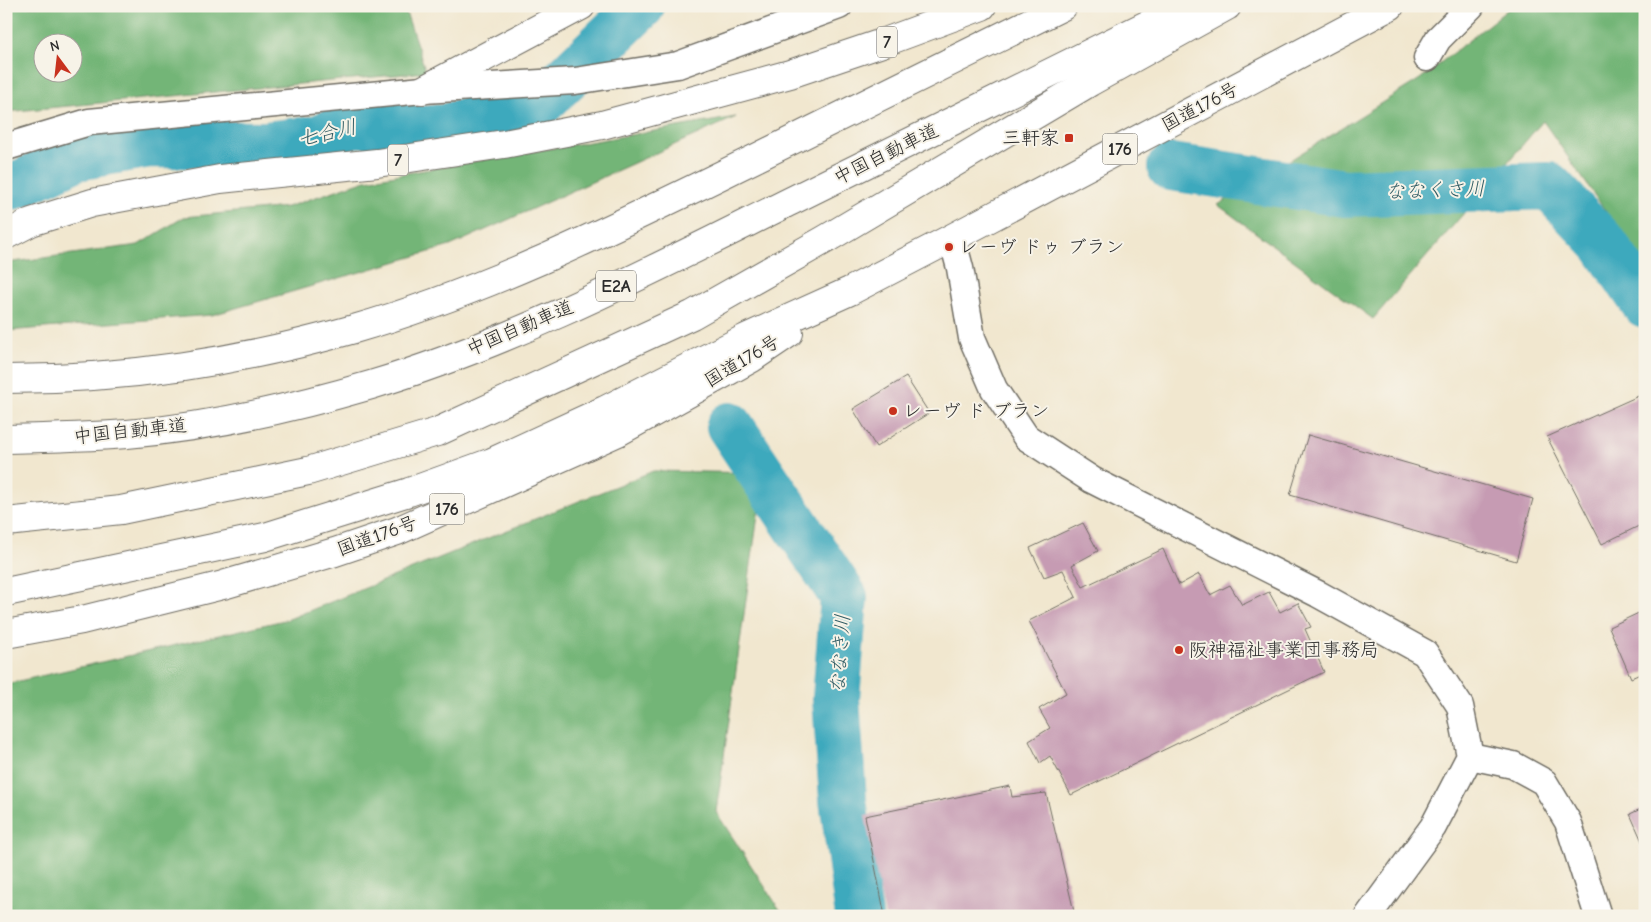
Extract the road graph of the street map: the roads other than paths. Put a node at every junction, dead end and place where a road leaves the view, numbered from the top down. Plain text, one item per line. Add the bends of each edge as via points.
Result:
1 (580, 6) edge
2 (839, 6) edge
3 (982, 6) edge
4 (1063, 6) edge
5 (1185, 6) edge
6 (1227, 6) edge
7 (1390, 6) edge
8 (1471, 6) edge
9 (1427, 58) dead end
10 (422, 90) junction
11 (6, 147) edge
12 (6, 235) edge
13 (952, 238) junction
14 (850, 291) junction
15 (6, 379) edge
16 (6, 439) edge
17 (6, 522) edge
18 (6, 592) edge
19 (6, 634) edge
20 (1470, 756) junction
21 (1368, 916) edge
22 (1598, 916) edge

1 - 10 main road
2 - 10 street via 678,65 575,81
3 - 12 main road, 7 via 790,74 602,125 376,163 220,179 92,203 31,222
4 - 15 main road via 630,219 448,297 356,328 273,350 189,366 57,379
5 - 16 main road, 中国自動車道 / E2A via 658,267 464,352 372,384 283,408 129,434
6 - 17 main road via 1090,82 692,315 437,432 298,473 122,510
7 - 13 main road, 国道176号 / 176
8 - 9 street via 1438,39
10 - 11 street via 89,122
13 - 14 main road, 国道176号 / 176
13 - 20 street via 972,338 994,389 1026,437 1092,480 1318,594 1425,653 1460,706
14 - 18 main road, 国道176号 / 176 via 492,462 409,492 265,536
14 - 19 main road, 国道176号 / 176 via 752,358 618,432 397,531 223,585 82,620
20 - 21 street via 1433,827
20 - 22 street via 1513,765 1544,782 1568,822

